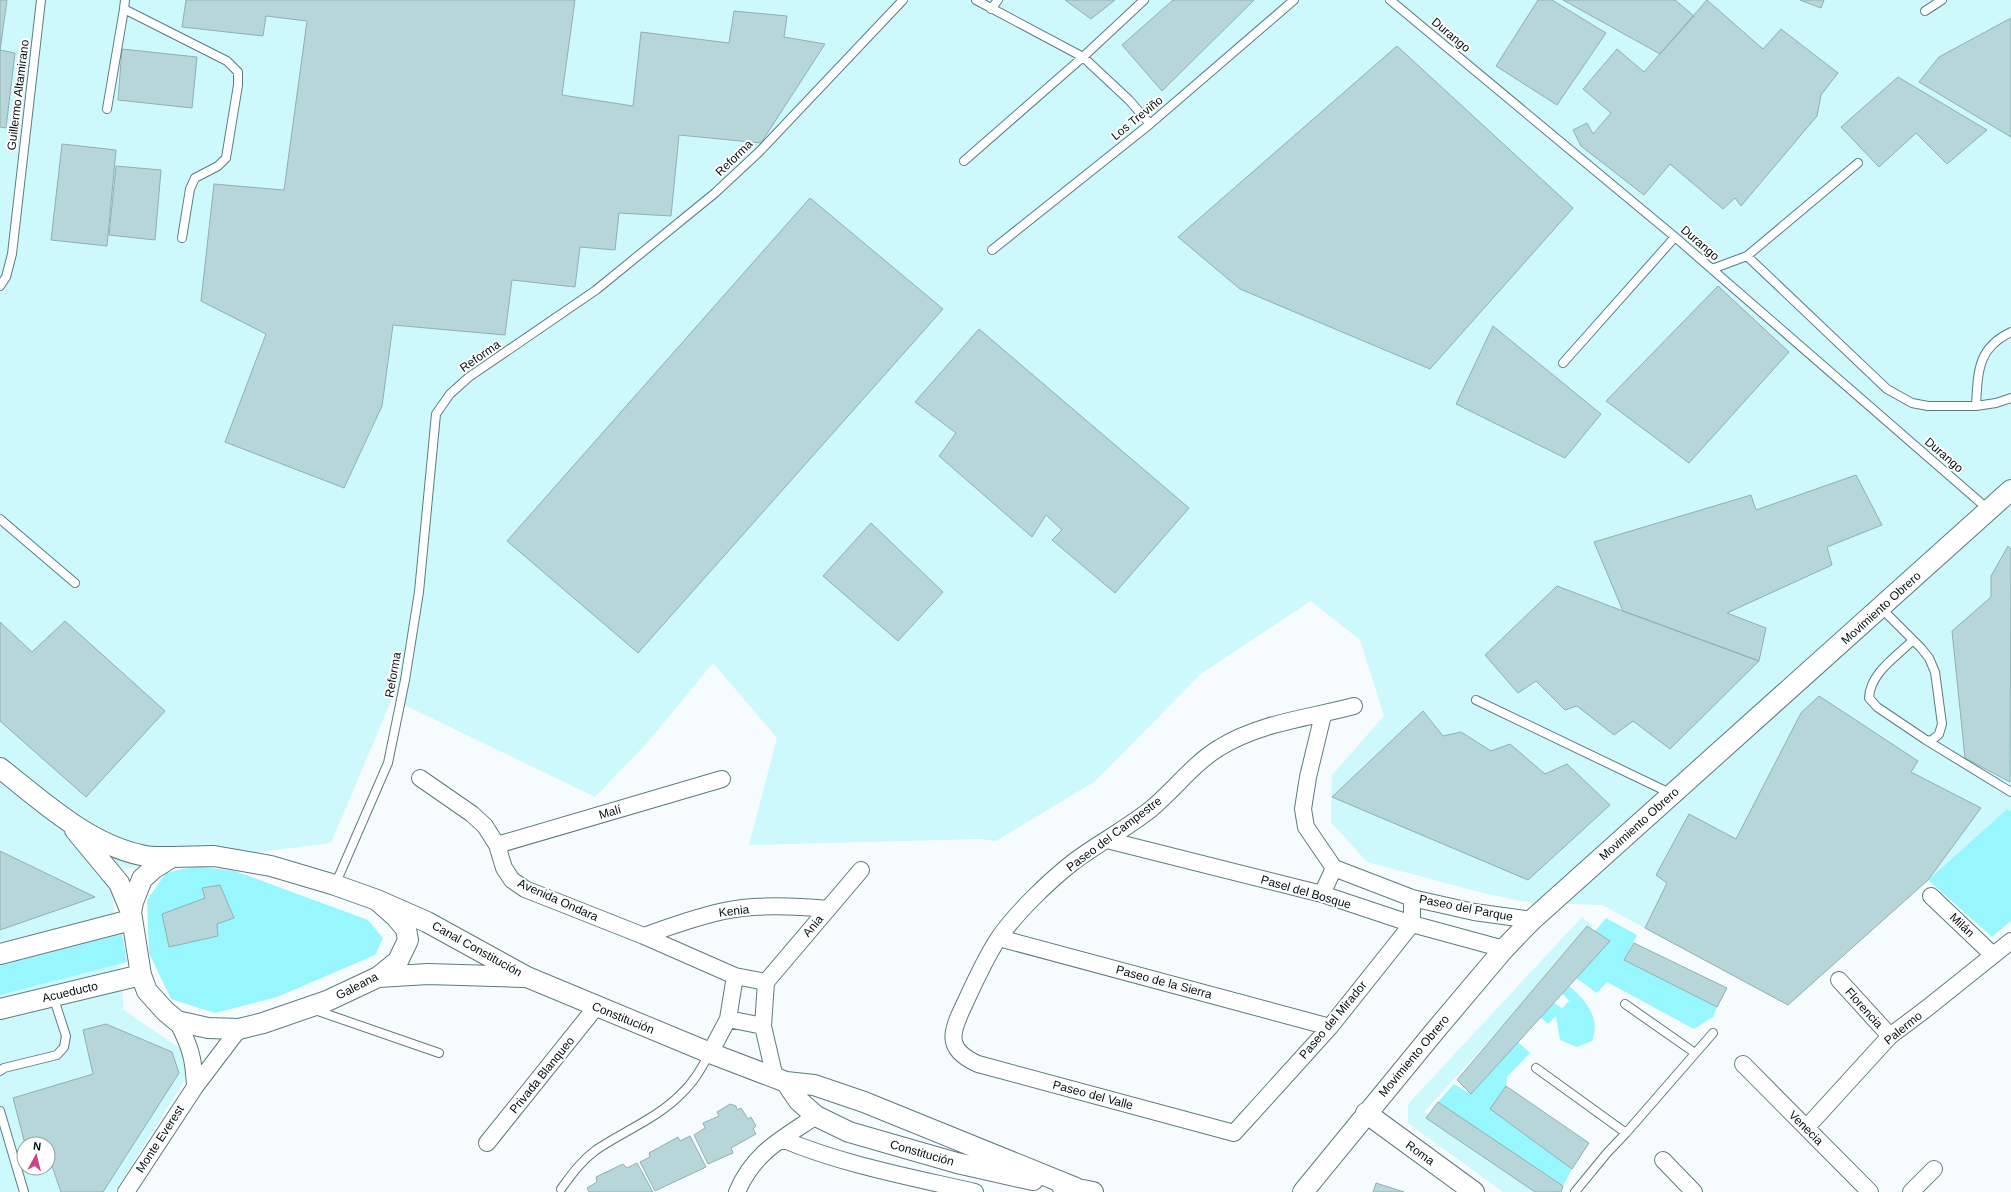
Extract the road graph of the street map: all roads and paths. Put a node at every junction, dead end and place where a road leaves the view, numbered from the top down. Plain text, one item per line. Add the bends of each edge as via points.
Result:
1 (42, 0) edge
2 (125, 0) edge
3 (904, 0) edge
4 (976, 0) edge
5 (998, 0) edge
6 (1144, 0) edge
7 (1294, 0) edge
8 (1390, 0) edge
9 (1942, 0) edge
10 (124, 9) junction
11 (991, 9) junction
12 (1925, 11) dead end
13 (1083, 57) junction
14 (107, 109) dead end
15 (1150, 124) junction
16 (964, 161) dead end
17 (1858, 163) dead end
18 (1675, 237) junction
19 (182, 238) dead end
20 (992, 250) dead end
21 (1747, 256) junction
22 (1712, 269) junction
23 (0, 286) edge
24 (2011, 332) edge
25 (1563, 362) dead end
26 (2011, 398) edge
27 (1976, 406) junction
28 (2011, 490) edge
29 (1988, 510) junction
30 (0, 519) edge
31 (75, 583) dead end
32 (1881, 608) junction
33 (1912, 641) junction
34 (1476, 700) dead end
35 (1354, 706) dead end
36 (1323, 715) junction
37 (1926, 740) junction
38 (0, 768) edge
39 (420, 778) dead end
40 (722, 779) dead end
41 (2011, 792) edge
42 (1672, 794) junction
43 (69, 822) junction
44 (1107, 840) junction
45 (497, 845) junction
46 (172, 858) junction
47 (1334, 868) junction
48 (861, 870) dead end
49 (335, 885) junction
50 (1322, 894) junction
51 (1931, 896) dead end
52 (1412, 898) junction
53 (377, 900) junction
54 (828, 908) junction
55 (131, 916) junction
56 (1532, 920) junction
57 (1412, 924) junction
58 (644, 936) junction
59 (999, 938) junction
60 (2011, 941) edge
61 (1504, 949) junction
62 (0, 954) edge
63 (1993, 955) junction
64 (141, 975) junction
65 (735, 976) junction
66 (378, 977) junction
67 (527, 977) junction
68 (1839, 980) dead end
69 (766, 982) junction
70 (53, 995) junction
71 (1625, 1004) dead end
72 (309, 1007) junction
73 (596, 1007) junction
74 (0, 1009) edge
75 (728, 1019) junction
76 (177, 1021) junction
77 (763, 1026) junction
78 (1330, 1027) junction
79 (239, 1029) junction
80 (1713, 1033) dead end
81 (1890, 1036) junction
82 (956, 1050) joint
83 (439, 1052) dead end
84 (710, 1053) junction
85 (1695, 1053) junction
86 (1743, 1064) dead end
87 (1536, 1068) dead end
88 (0, 1071) edge
89 (780, 1080) junction
90 (195, 1087) junction
91 (0, 1111) edge
92 (1366, 1113) junction
93 (816, 1116) junction
94 (1807, 1127) junction
95 (1234, 1133) joint
96 (1626, 1133) junction
97 (782, 1139) junction
98 (487, 1143) dead end
99 (1663, 1160) dead end
100 (1934, 1169) dead end
101 (562, 1189) dead end
102 (1084, 1190) edge
103 (24, 1192) edge
104 (126, 1192) edge
105 (737, 1192) edge
106 (975, 1192) edge
107 (1303, 1192) edge
108 (1474, 1192) edge
109 (1575, 1192) edge
110 (1694, 1192) edge
111 (1870, 1192) edge
112 (1912, 1192) edge

1 - 23 lane, Guillermo Altamirano via 12,254 6,277
2 - 10 lane
3 - 49 lane, Reforma via 758,152 715,193 596,290 469,377 450,394 436,414 419,592 388,763
4 - 11 lane
5 - 11 lane
6 - 13 lane
7 - 15 lane, Los Treviño
8 - 18 lane, Durango
9 - 12 lane
10 - 14 lane
10 - 19 lane via 227,61 238,72 226,158 218,166 195,178 190,189
11 - 13 lane
13 - 15 lane via 1129,100
13 - 16 lane
15 - 20 lane, Los Treviño
17 - 21 lane
18 - 22 lane, Durango
18 - 25 lane
21 - 22 lane
21 - 27 lane via 1887,389 1912,403 1928,406
22 - 29 lane, Durango
24 - 27 lane via 1999,337 1985,351 1977,382
26 - 27 lane
28 - 29 street, Movimiento Obrero
29 - 32 street, Movimiento Obrero
30 - 31 lane
32 - 33 lane
32 - 42 street, Movimiento Obrero
33 - 37 lane via 1929,658 1935,672 1942,714 1939,734 1932,741
33 - 37 lane via 1871,683 1870,698 1877,707
34 - 42 lane
35 - 36 street, Paseo del Campestre
36 - 44 street, Paseo del Campestre via 1275,725 1218,748 1151,809
36 - 47 street via 1303,809 1306,827
37 - 41 lane
38 - 43 street
39 - 45 street, Avenida Ondara via 472,814 485,826
40 - 45 street, Malí
42 - 56 street, Movimiento Obrero
43 - 46 street, Galeana via 114,847 142,856
43 - 55 street, Galeana via 119,883
44 - 50 street, Pasel del Bosque
44 - 59 street, Paseo del Campestre via 1072,864 1023,910
45 - 58 street, Avenida Ondara via 504,868 512,880 525,889
46 - 49 street, Galeana via 214,856 271,866
46 - 55 street, Galeana via 142,879 133,902
47 - 50 street
47 - 52 street, Paseo del Parque
48 - 54 street, Ania
49 - 53 street, Galeana
50 - 57 street, Pasel del Bosque
51 - 63 street, Milán
52 - 56 street, Paseo del Parque via 1474,912
52 - 57 street
53 - 66 street, Galeana via 396,917 406,930 408,940 398,961
53 - 67 street, Canal Constitución via 427,922
54 - 58 street, Kenia via 725,910 690,919
54 - 69 street, Ania
55 - 62 street
55 - 64 street, Galeana
56 - 61 street, Movimiento Obrero
57 - 61 street, Pasel del Bosque
57 - 78 street, Paseo del Mirador
58 - 65 street, Avenida Ondara
59 - 78 street, Paseo de la Sierra
59 - 82 street, Paseo del Campestre via 981,967 956,1025
60 - 63 street, Palermo
61 - 92 street, Movimiento Obrero
63 - 81 street, Palermo
64 - 70 street, Acueducto
64 - 76 street, Galeana via 147,991
65 - 69 street, Avenida Ondara
65 - 75 street
66 - 67 street, Canal Constitución via 435,974
66 - 72 street, Galeana via 328,1001
67 - 73 street, Constitución
68 - 81 street, Florencia
69 - 77 street
70 - 74 street, Acueducto
70 - 88 lane via 66,1036 64,1047 57,1054
71 - 85 lane
72 - 79 street, Galeana
72 - 83 lane
73 - 84 street, Constitución
73 - 98 street, Privada Blanqueo
75 - 77 street
75 - 84 street
76 - 79 street, Galeana via 208,1028
76 - 90 street via 194,1062
77 - 89 street
78 - 95 street, Paseo del Mirador
79 - 90 street, Monte Everest
80 - 85 lane
81 - 94 street, Palermo
82 - 95 street, Paseo del Valle via 978,1064
84 - 89 street, Constitución
84 - 101 lane via 683,1093 661,1111 595,1151 577,1166
85 - 96 lane
86 - 94 street, Venecia
87 - 96 lane
89 - 93 street, Constitución
89 - 102 street, Constitución via 814,1085 864,1102
90 - 104 street, Monte Everest
91 - 103 lane
92 - 107 street, Movimiento Obrero
92 - 108 street, Roma
93 - 97 street
93 - 102 street, Constitución via 849,1132 956,1163
94 - 111 street, Venecia
96 - 109 lane
97 - 105 street via 762,1153 747,1171
97 - 106 street via 858,1166
99 - 110 street
100 - 112 street

